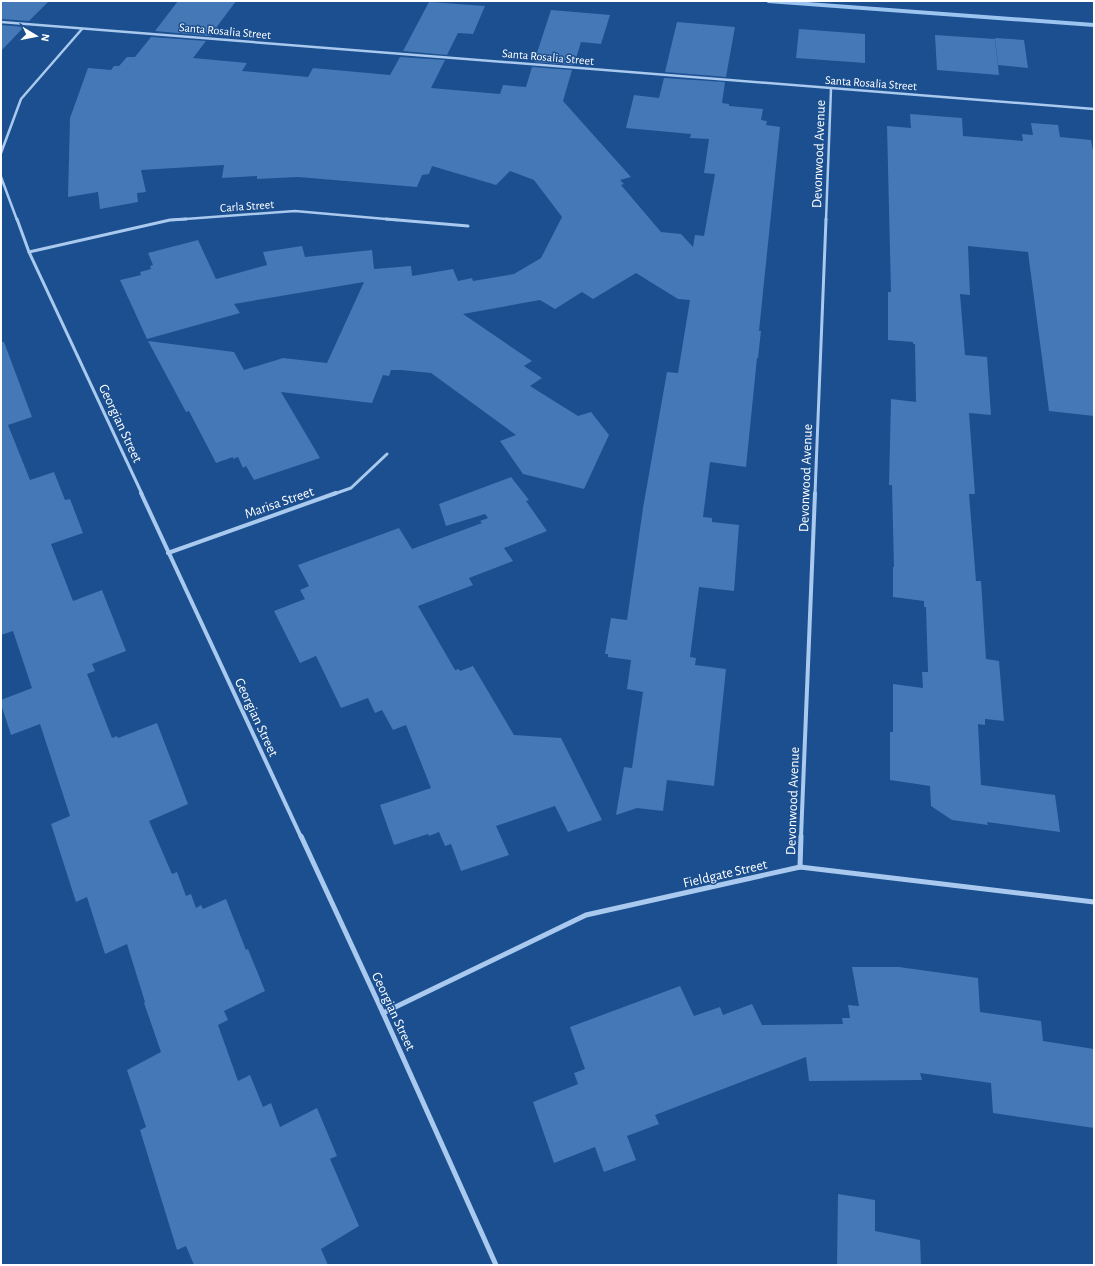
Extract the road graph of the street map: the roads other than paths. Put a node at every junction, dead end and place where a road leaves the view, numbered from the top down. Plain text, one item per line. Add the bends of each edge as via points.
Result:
1 (1, 22) edge
2 (82, 29) junction
3 (831, 89) junction
4 (1094, 109) edge
5 (1, 153) edge
6 (1, 177) edge
7 (468, 226) dead end
8 (29, 252) junction
9 (387, 454) dead end
10 (168, 553) junction
11 (800, 867) junction
12 (1094, 902) edge
13 (383, 1013) junction
14 (496, 1265) edge

1 - 2 street, Santa Rosalia Street
2 - 3 street, Santa Rosalia Street
2 - 5 street via 21,99
3 - 4 street, Santa Rosalia Street
3 - 11 street, Devonwood Avenue
6 - 8 street, Georgian Street
7 - 8 street, Carla Street via 295,212 170,220
8 - 10 street, Georgian Street
9 - 10 street, Marisa Street via 352,488
10 - 13 street, Georgian Street
11 - 12 street, Fieldgate Street
11 - 13 street, Fieldgate Street via 586,915
13 - 14 street, Georgian Street

